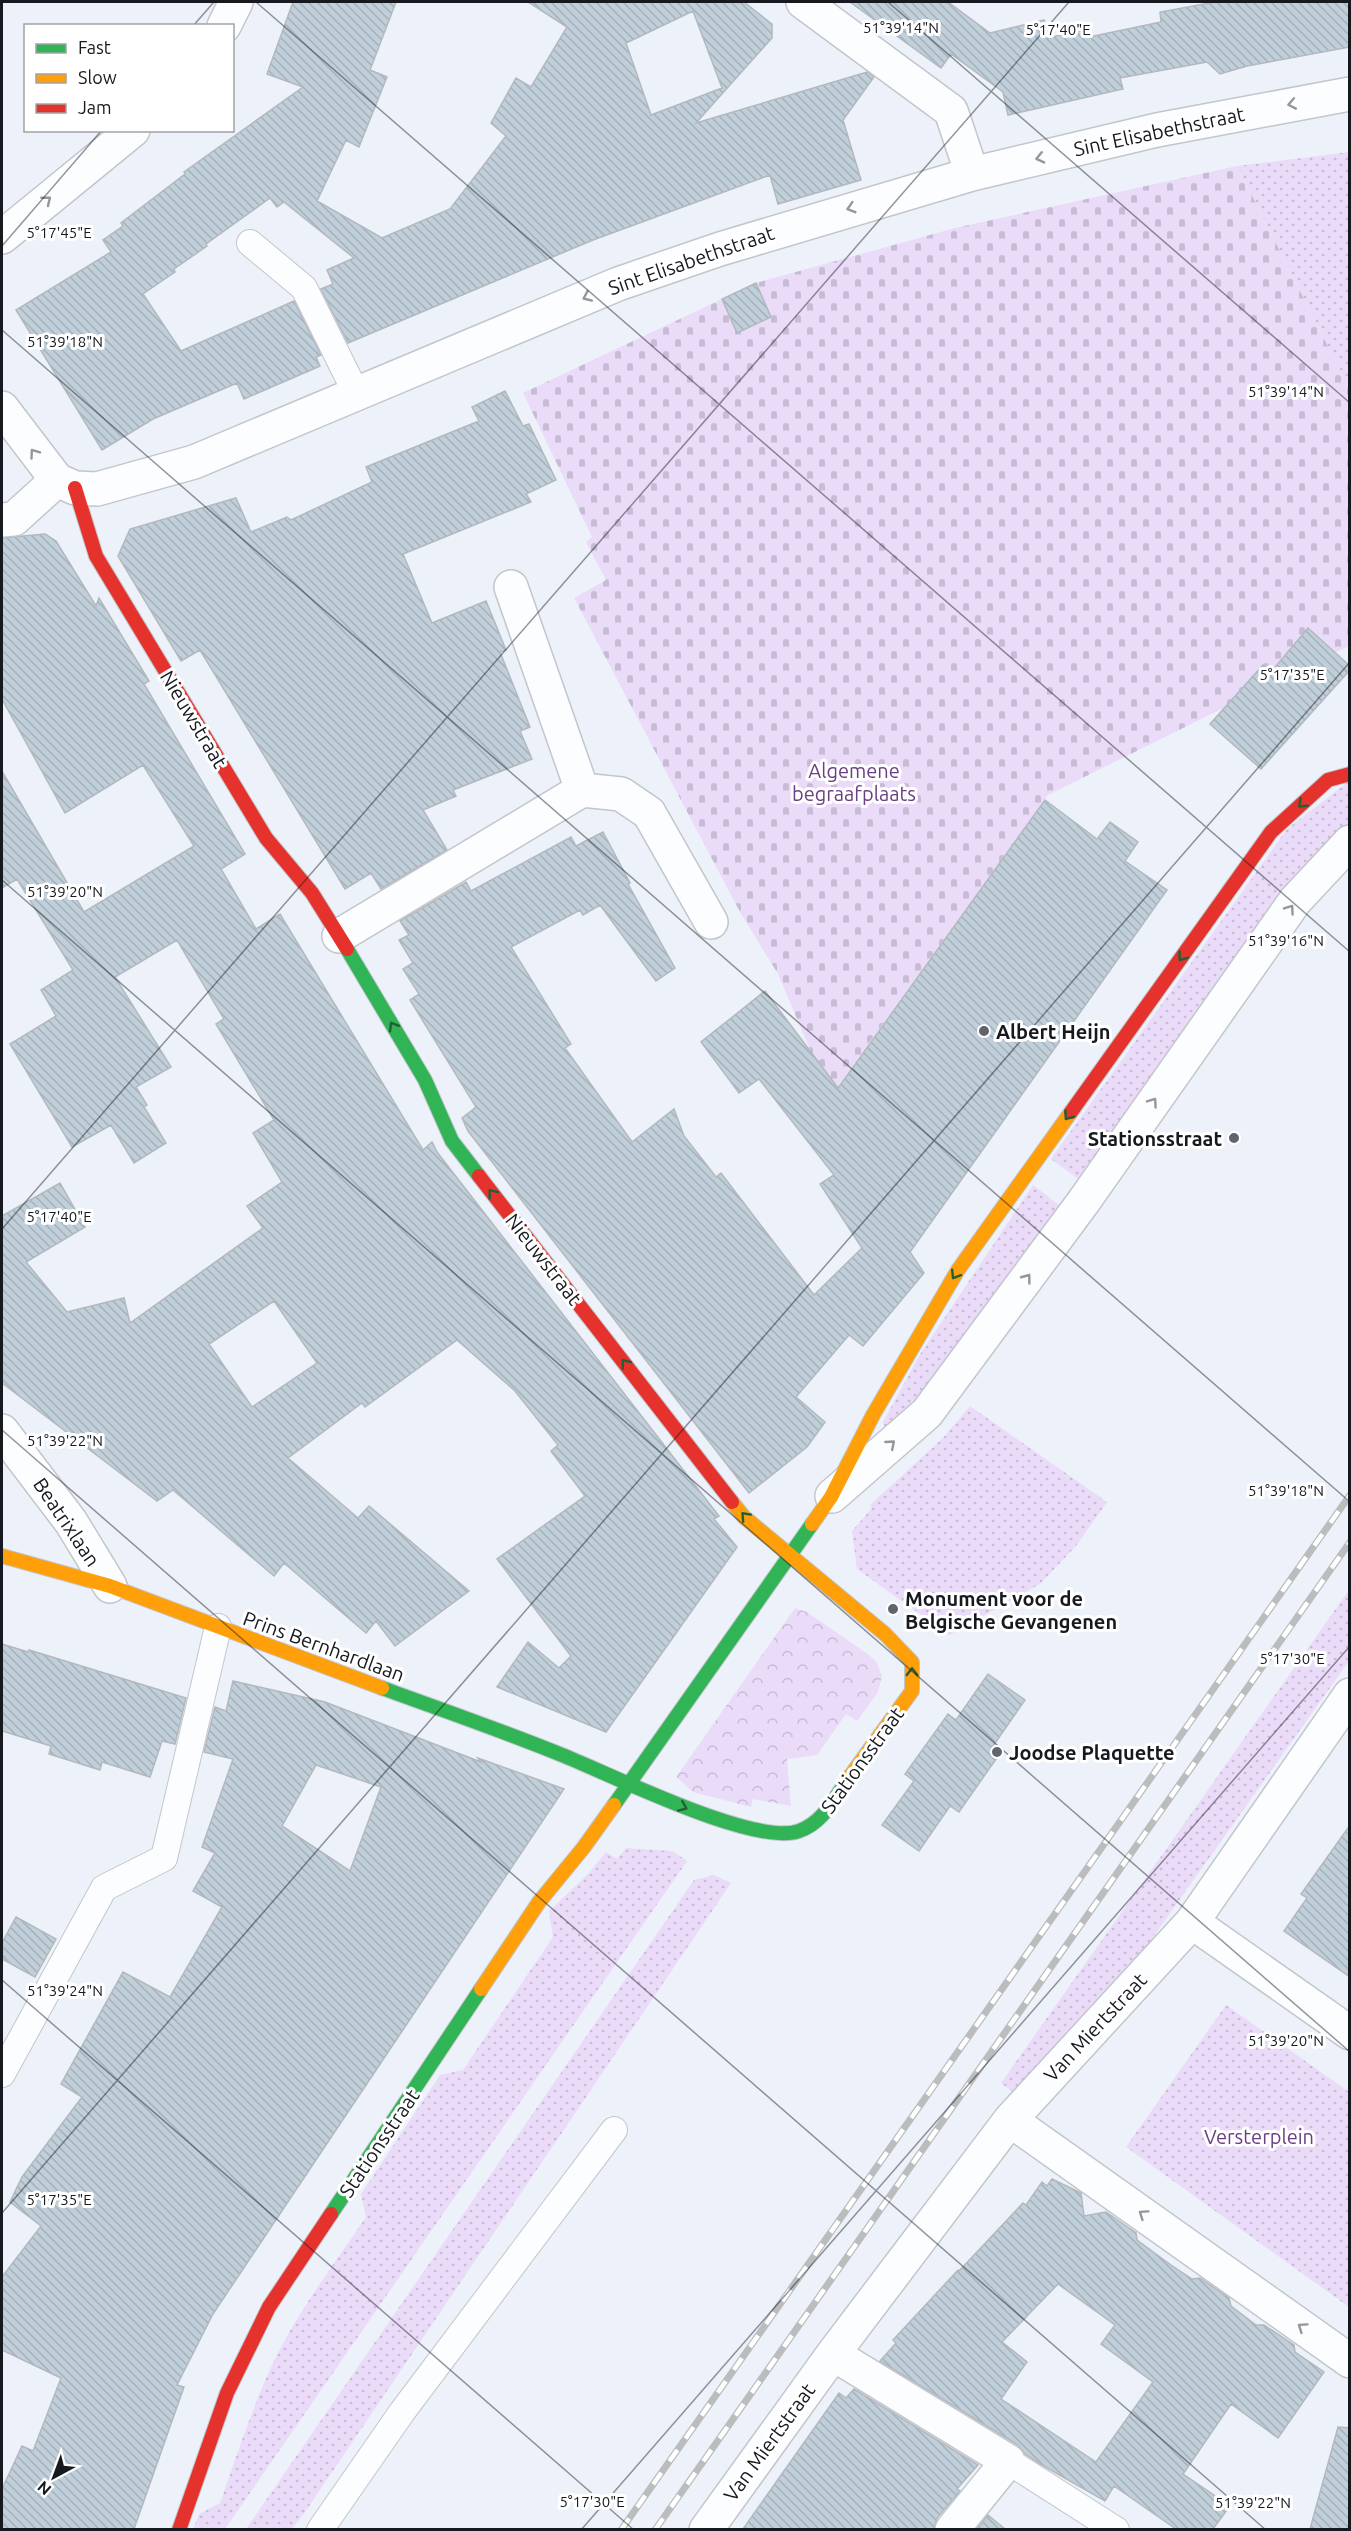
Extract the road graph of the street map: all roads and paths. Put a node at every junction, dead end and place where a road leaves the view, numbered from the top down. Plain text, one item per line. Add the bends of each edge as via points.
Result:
1 (236, 2) edge
2 (804, 2) edge
3 (225, 24) edge
4 (1350, 94) edge
5 (131, 132) edge
6 (972, 174) junction
7 (2, 237) edge
8 (250, 243) dead end
9 (356, 393) junction
10 (2, 408) edge
11 (66, 484) junction
12 (2, 520) edge
13 (511, 587) dead end
14 (1350, 774) edge
15 (582, 790) junction
16 (1350, 842) edge
17 (711, 922) dead end
18 (339, 936) junction
19 (2, 1431) edge
20 (831, 1497) junction
21 (2, 1556) edge
22 (788, 1556) junction
23 (110, 1586) junction
24 (218, 1627) junction
25 (1350, 1695) edge
26 (629, 1784) junction
27 (1192, 1922) junction
28 (1350, 2033) edge
29 (2, 2074) edge
30 (1010, 2120) junction
31 (614, 2130) dead end
32 (833, 2354) junction
33 (1350, 2361) edge
34 (1008, 2461) junction
35 (179, 2529) edge
36 (320, 2529) edge
37 (706, 2529) edge
38 (952, 2529) edge
39 (1116, 2529) edge

1 - 3 street
2 - 6 street via 951,111
4 -> 6 street, Sint Elisabethstraat via 1157,130
7 -> 5 street
6 -> 9 street, Sint Elisabethstraat via 731,245 618,284
8 - 9 lane via 304,288
9 - 11 street, Sint Elisabethstraat via 194,462 97,489
11 -> 10 street
11 - 12 street via 14,519
11 - 18 street, Nieuwstraat via 96,556 266,838 312,893
13 - 15 street
14 -> 20 street, Stationsstraat via 1328,780 1271,832 958,1270 873,1415
15 - 17 street via 621,794 649,813
15 - 18 street
20 -> 16 street, Stationsstraat via 927,1413 1084,1201 1295,901
22 -> 18 street, Nieuwstraat via 744,1516 452,1141 425,1080
19 - 23 street, Beatrixlaan via 71,1522
20 - 22 street, Stationsstraat
21 - 23 street, Prins Bernhardlaan
22 - 26 street, Stationsstraat
26 -> 22 street, Stationsstraat via 702,1815 780,1834 799,1832 819,1820 912,1691 912,1662 885,1634
23 - 24 street, Prins Bernhardlaan
24 - 26 street, Prins Bernhardlaan via 562,1755
24 - 29 lane via 164,1858 104,1888
25 - 27 street, Van Miertstraat
26 - 35 street, Stationsstraat via 539,1902 269,2307 227,2392
27 - 28 street
27 - 30 street, Van Miertstraat
30 - 32 street, Van Miertstraat
33 -> 30 street
31 - 36 lane via 402,2412
32 - 34 street
32 - 37 street, Van Miertstraat
34 - 38 street
34 - 39 lane

